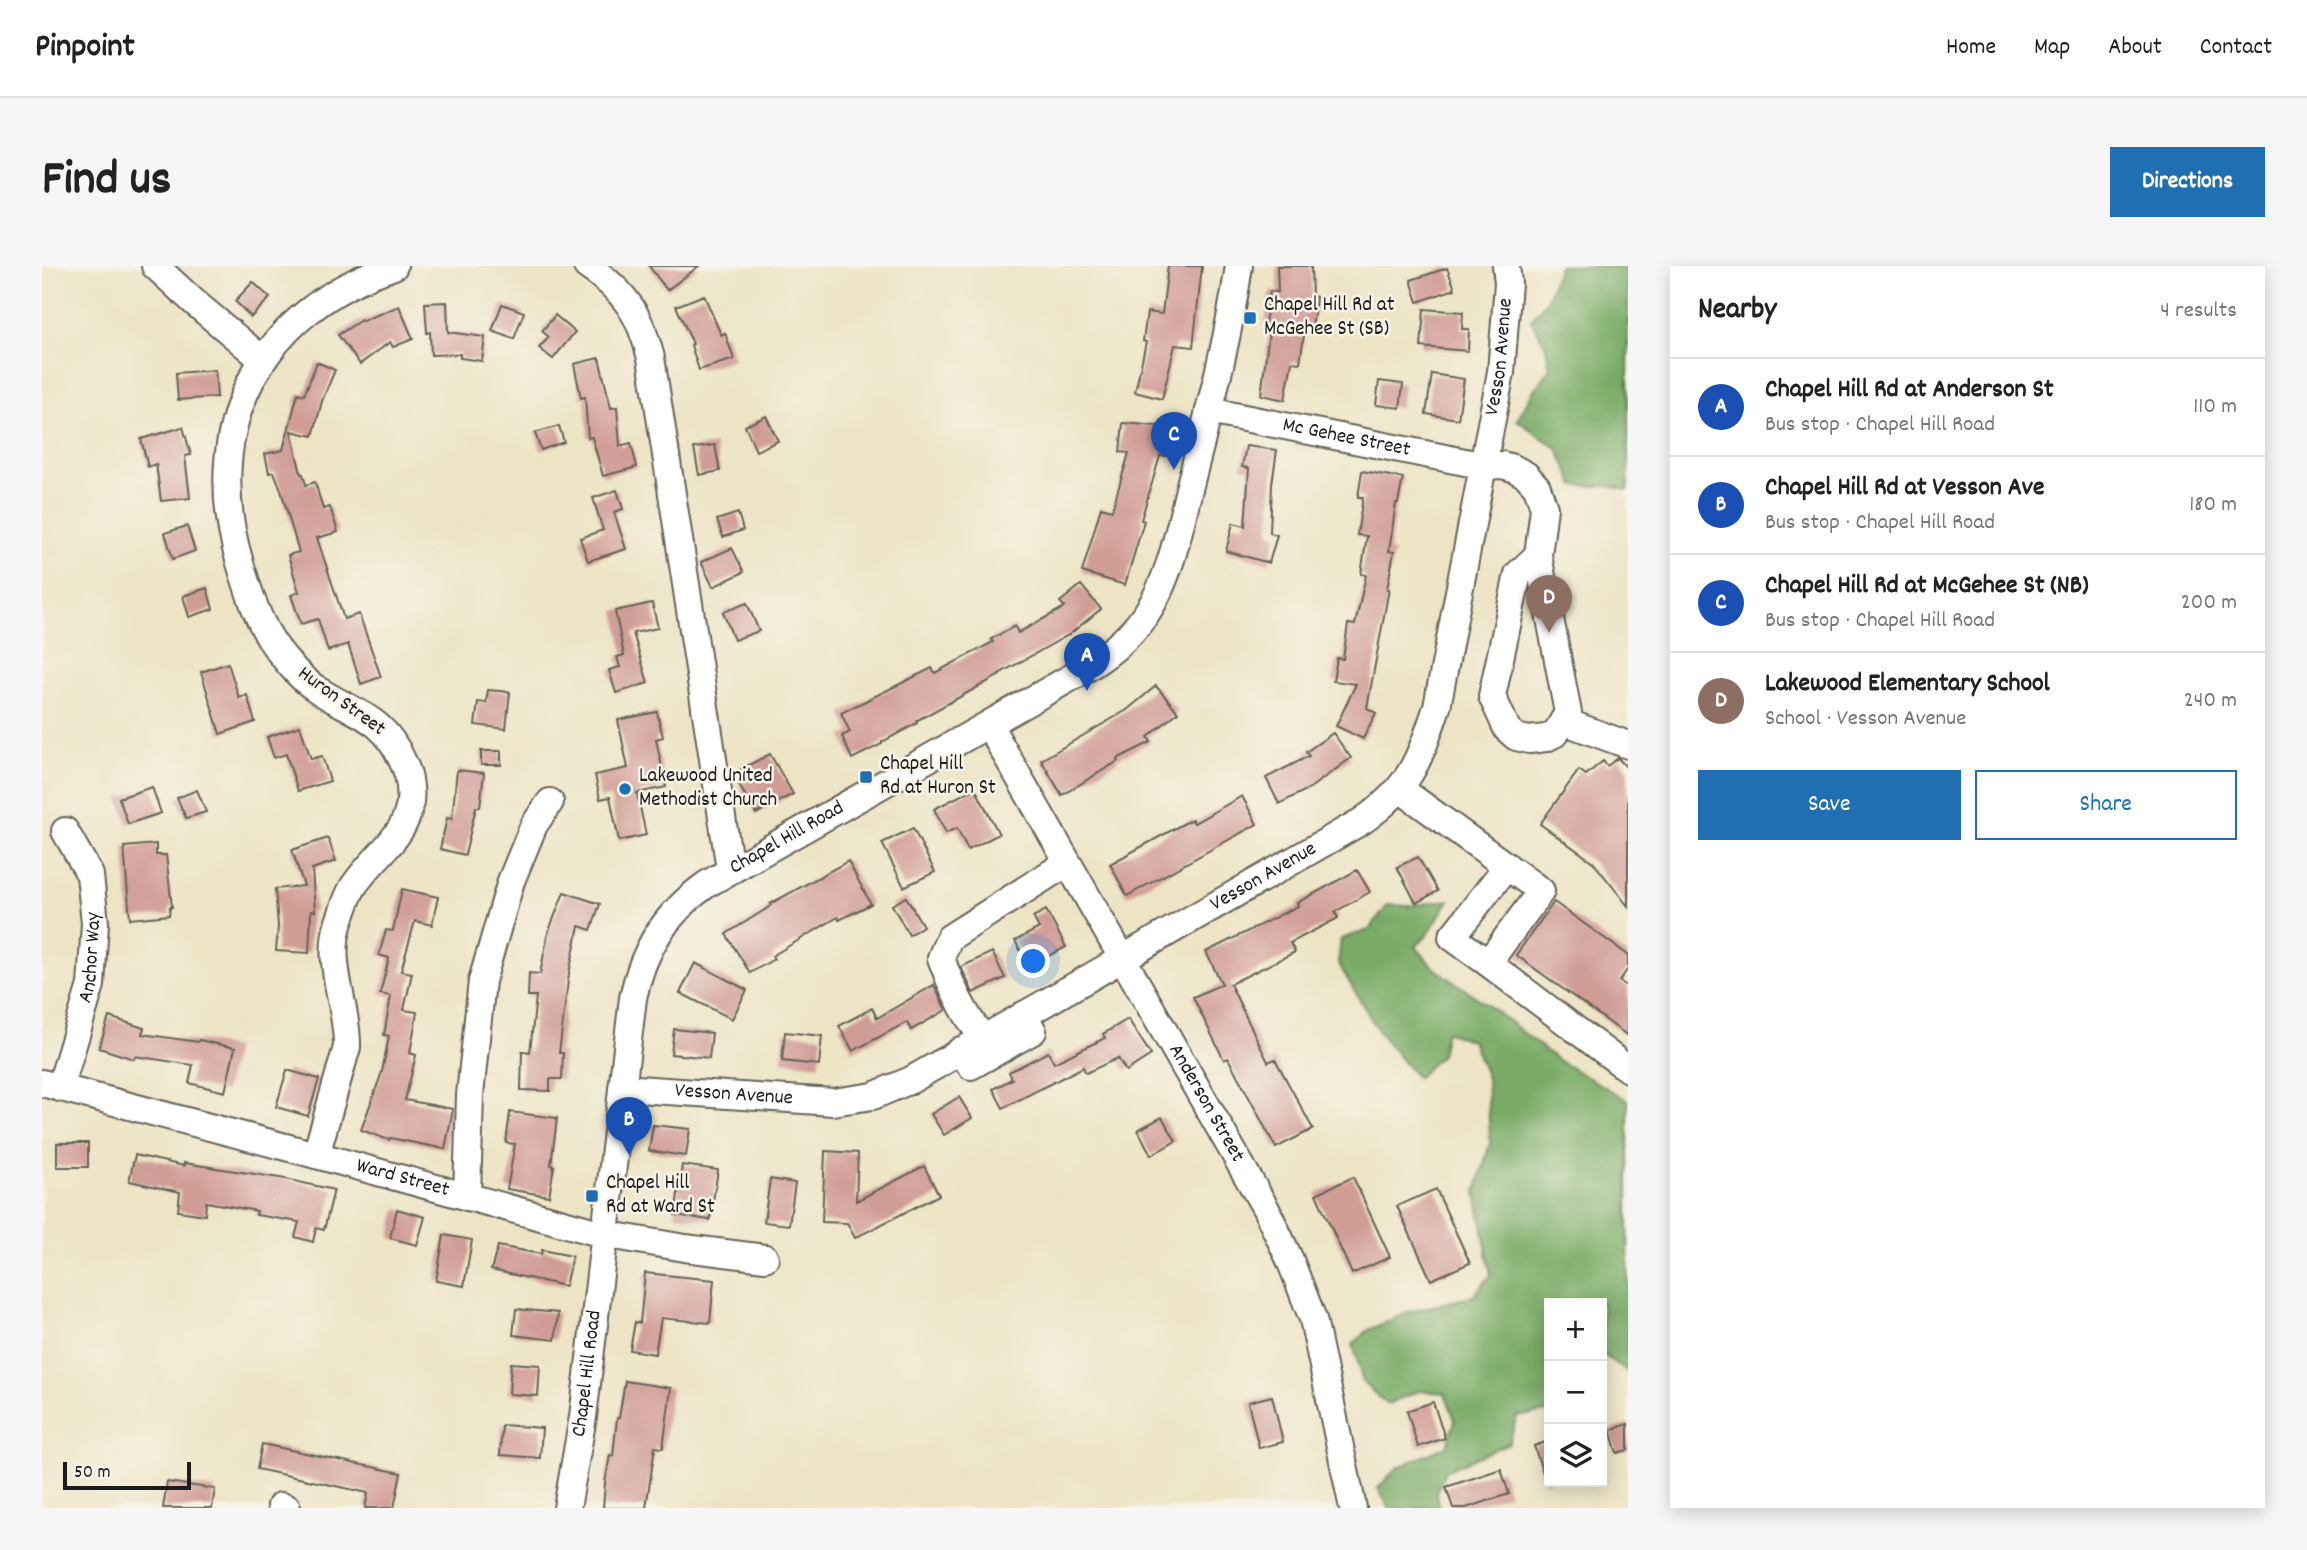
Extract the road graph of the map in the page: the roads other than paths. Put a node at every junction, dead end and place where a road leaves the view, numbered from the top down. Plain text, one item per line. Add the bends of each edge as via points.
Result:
1 (155, 266) edge
2 (394, 266) edge
3 (587, 266) edge
4 (1239, 266) edge
5 (1506, 266) edge
6 (263, 360) junction
7 (1209, 411) junction
8 (1485, 466) junction
9 (1538, 555) junction
10 (1563, 721) junction
11 (989, 725) junction
12 (1628, 745) edge
13 (1400, 789) junction
14 (550, 802) dead end
15 (65, 831) dead end
16 (1067, 863) junction
17 (1507, 866) junction
18 (730, 869) junction
19 (1123, 958) junction
20 (1488, 962) junction
21 (972, 1044) junction
22 (1628, 1069) edge
23 (51, 1086) edge
24 (622, 1088) junction
25 (316, 1155) junction
26 (467, 1197) junction
27 (603, 1234) junction
28 (765, 1258) dead end
29 (567, 1508) edge
30 (1353, 1508) edge

1 - 6 street
2 - 6 street, Huron Street via 316,306
3 - 18 street via 626,298 646,335
4 - 7 street, Chapel Hill Road
5 - 8 street, Vesson Avenue via 1501,372
6 - 25 street, Huron Street via 241,400 227,458 232,534 247,587 276,647 298,675 329,698 378,723 390,736 411,792 403,829 352,888 338,924 334,953 347,1047
7 - 8 street, Mc Gehee Street
7 - 11 street, Chapel Hill Road via 1171,553 1146,614 1103,658
8 - 9 street, Mc Gehee Street via 1513,468 1537,487 1544,509
8 - 13 street, Vesson Avenue via 1437,708 1421,755
9 - 10 street via 1568,713
9 - 10 street via 1518,574 1492,696 1507,729 1516,737 1546,738 1556,733
10 - 12 street
11 - 16 street, Anderson Street
11 - 18 street, Chapel Hill Road
13 - 17 street
13 - 19 street, Vesson Avenue via 1362,821
14 - 26 street via 534,825 511,881 482,981 470,1095
15 - 23 street, Anchor Way via 90,875 96,923 91,985
16 - 19 street, Anderson Street
16 - 21 street via 949,938 941,958 973,1026
17 - 20 street via 1541,891
17 - 20 street via 1452,937
18 - 24 street, Chapel Hill Road via 683,902 651,942 633,998
19 - 21 street, Vesson Avenue via 1023,1015 1033,1031 971,1066
19 - 30 street, Anderson Street via 1266,1209 1306,1298
20 - 22 street
21 - 24 street, Vesson Avenue via 902,1084 853,1100 819,1102
23 - 25 street, Ward Street
24 - 27 street, Chapel Hill Road
25 - 26 street, Ward Street
26 - 27 street, Ward Street
27 - 28 street, Ward Street
27 - 29 street, Chapel Hill Road via 583,1417

